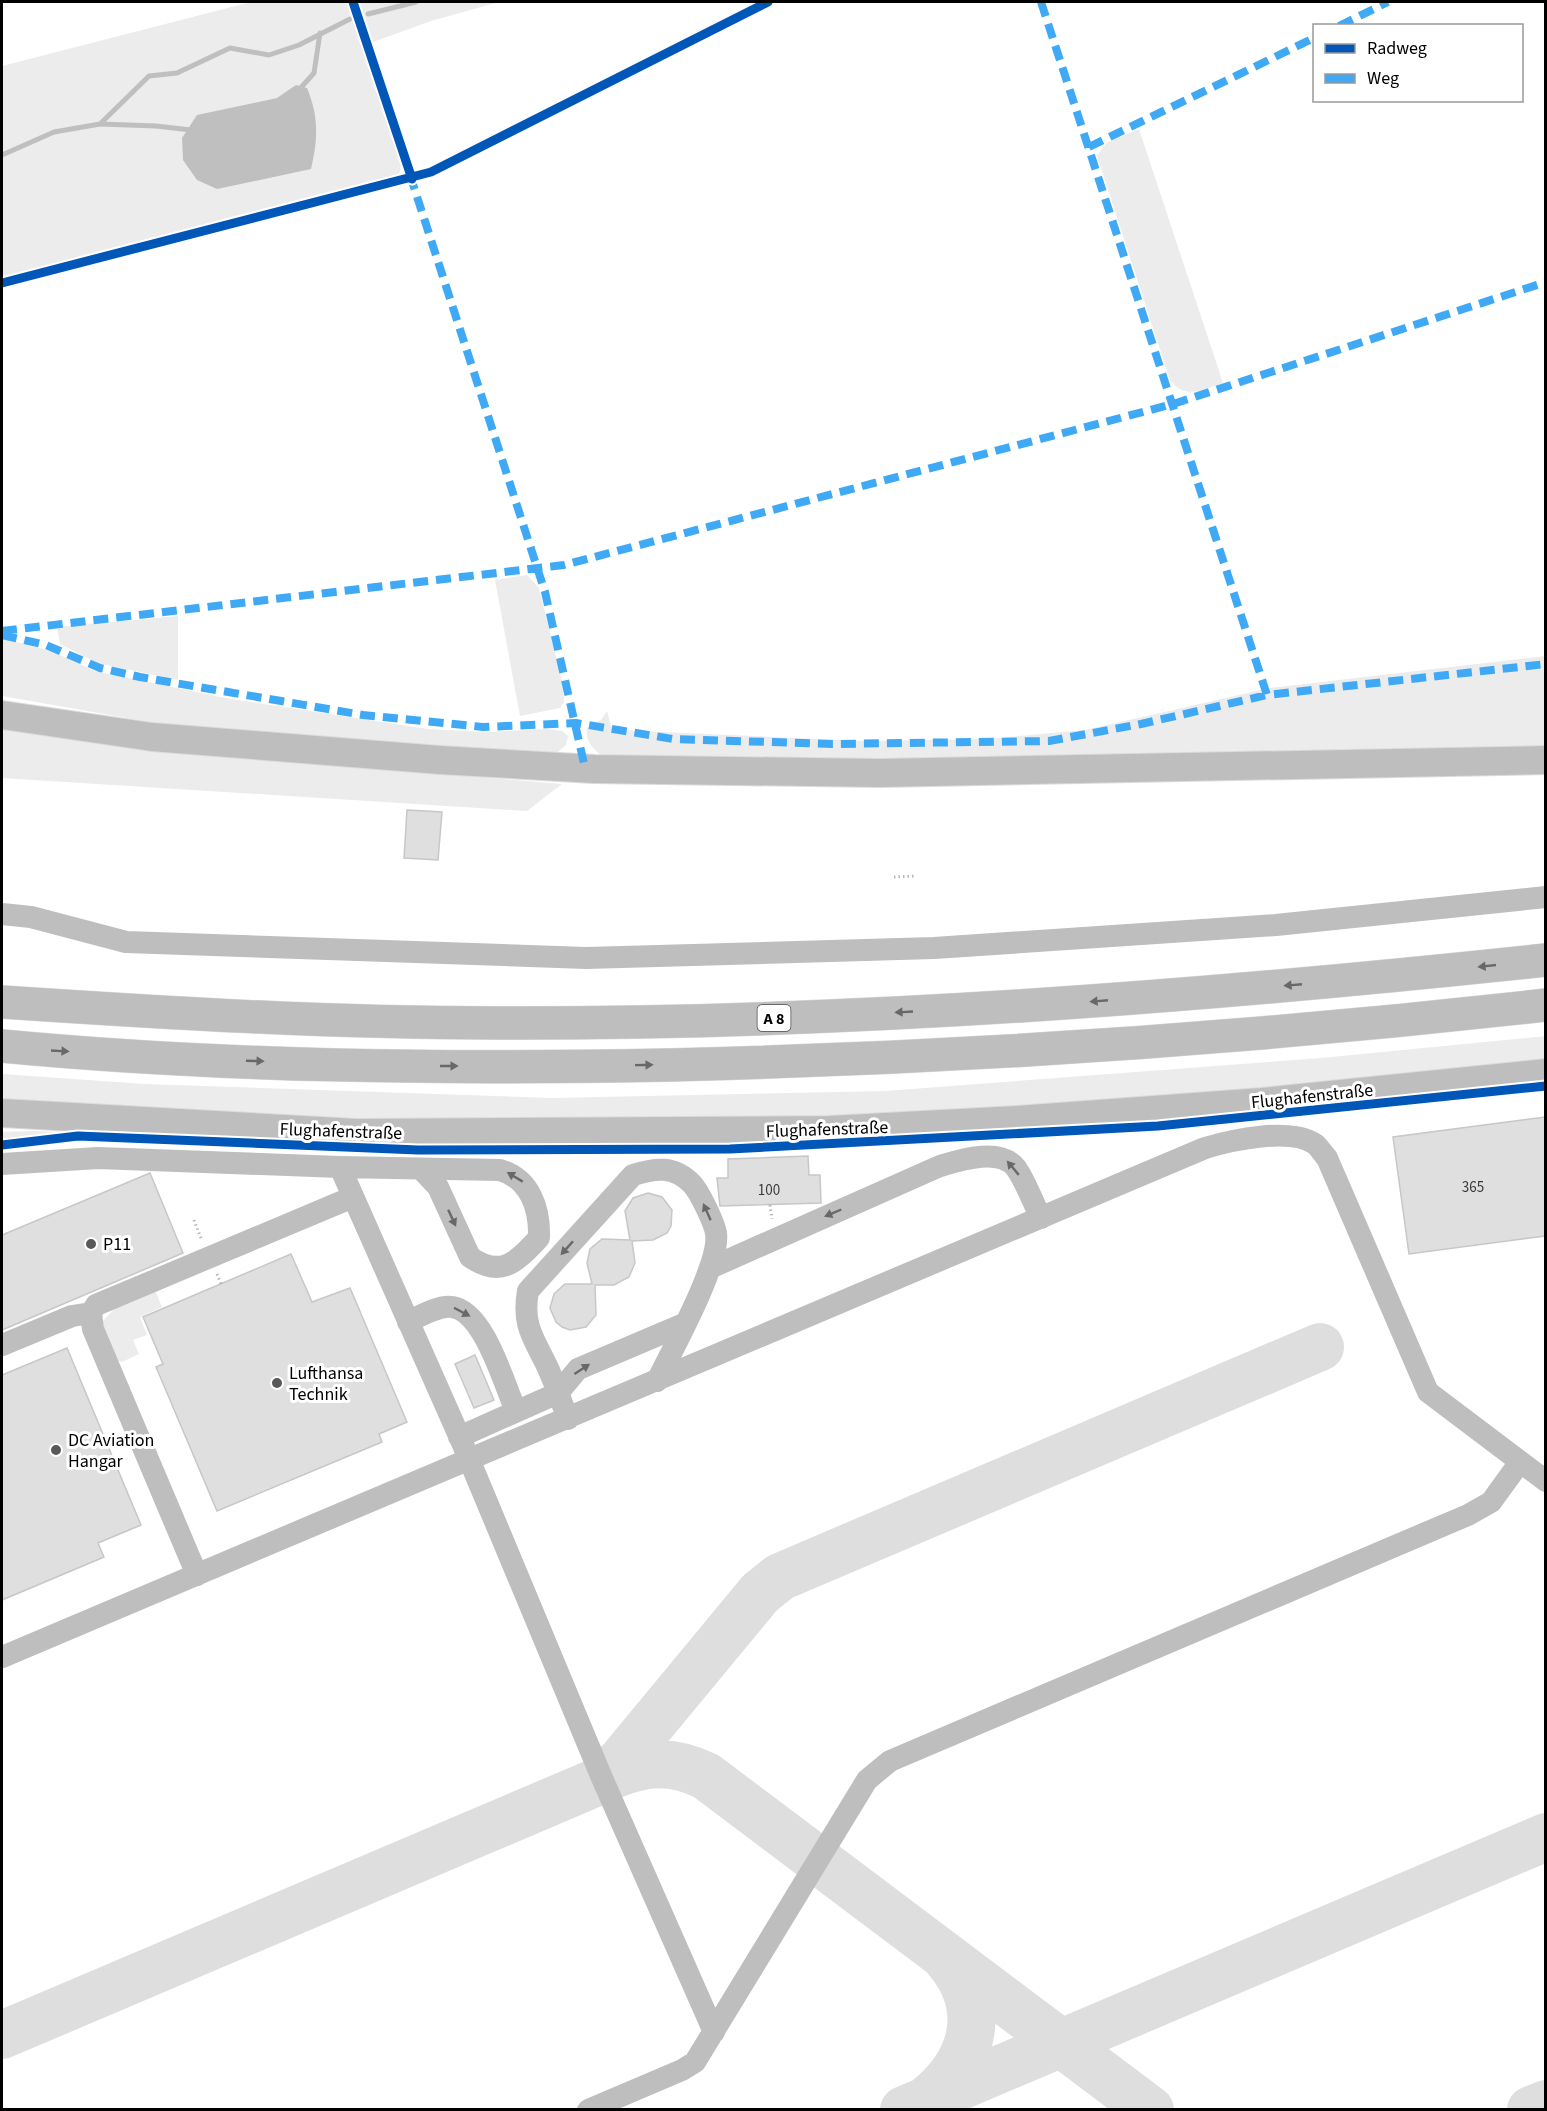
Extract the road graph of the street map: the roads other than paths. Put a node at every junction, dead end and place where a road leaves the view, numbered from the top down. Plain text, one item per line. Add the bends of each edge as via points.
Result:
1 (2, 716) edge
2 (1545, 760) edge
3 (1545, 897) edge
4 (2, 914) edge
5 (1545, 960) edge
6 (2, 1002) edge
7 (1545, 1005) edge
8 (2, 1046) edge
9 (1545, 1073) edge
10 (2, 1113) edge
11 (106, 1119) junction
12 (2, 1125) edge
13 (2, 1164) edge
14 (340, 1167) junction
15 (421, 1169) junction
16 (353, 1197) junction
17 (1041, 1218) junction
18 (710, 1268) junction
19 (91, 1313) junction
20 (408, 1322) junction
21 (684, 1324) junction
22 (2, 1345) edge
23 (657, 1381) junction
24 (558, 1393) junction
25 (516, 1411) junction
26 (568, 1419) junction
27 (459, 1437) junction
28 (469, 1461) junction
29 (1520, 1462) junction
30 (1545, 1481) edge
31 (197, 1575) junction
32 (2, 1657) edge
33 (714, 2032) junction
34 (588, 2109) edge

1 - 2 main road via 152,737 440,760 682,771 880,773
3 - 4 lane via 1276,925 934,948 586,958 126,942 31,917
5 -> 6 highway, A 8 via 1087,1002 772,1018 500,1023 280,1020
8 -> 7 highway via 421,1066 566,1067 849,1060 1162,1042
9 - 11 main road, Flughafenstraße via 1262,1102 829,1130 356,1133
10 - 11 main road, Flughafenstraße
11 - 12 main road, Flughafenstraße
13 - 14 lane via 98,1158
14 - 15 lane
14 - 16 lane
15 -> 15 lane via 438,1187 470,1257 480,1264 493,1269 507,1265 539,1238 532,1197 514,1174 500,1170
16 - 19 lane via 96,1305
16 - 20 lane
17 -> 18 lane via 1016,1168 1007,1160 964,1159
17 - 23 lane
17 - 29 lane via 1224,1142 1275,1136 1315,1144 1327,1158 1428,1392
18 - 21 lane
18 -> 24 lane via 716,1233 697,1189 684,1175 668,1169 633,1175 528,1291 528,1329
19 - 22 lane via 72,1316
19 - 31 lane via 93,1329
20 -> 25 lane via 451,1306 466,1311 478,1323
20 - 27 lane
21 - 23 lane
24 -> 21 lane via 578,1369
23 - 26 lane
24 - 25 lane
24 - 26 lane
25 - 27 lane
26 - 28 lane
27 - 28 lane
28 - 31 lane
28 - 33 lane
29 - 30 lane
29 - 33 lane via 1491,1502 1468,1515 877,1769
31 - 32 lane
33 - 34 lane via 695,2062

